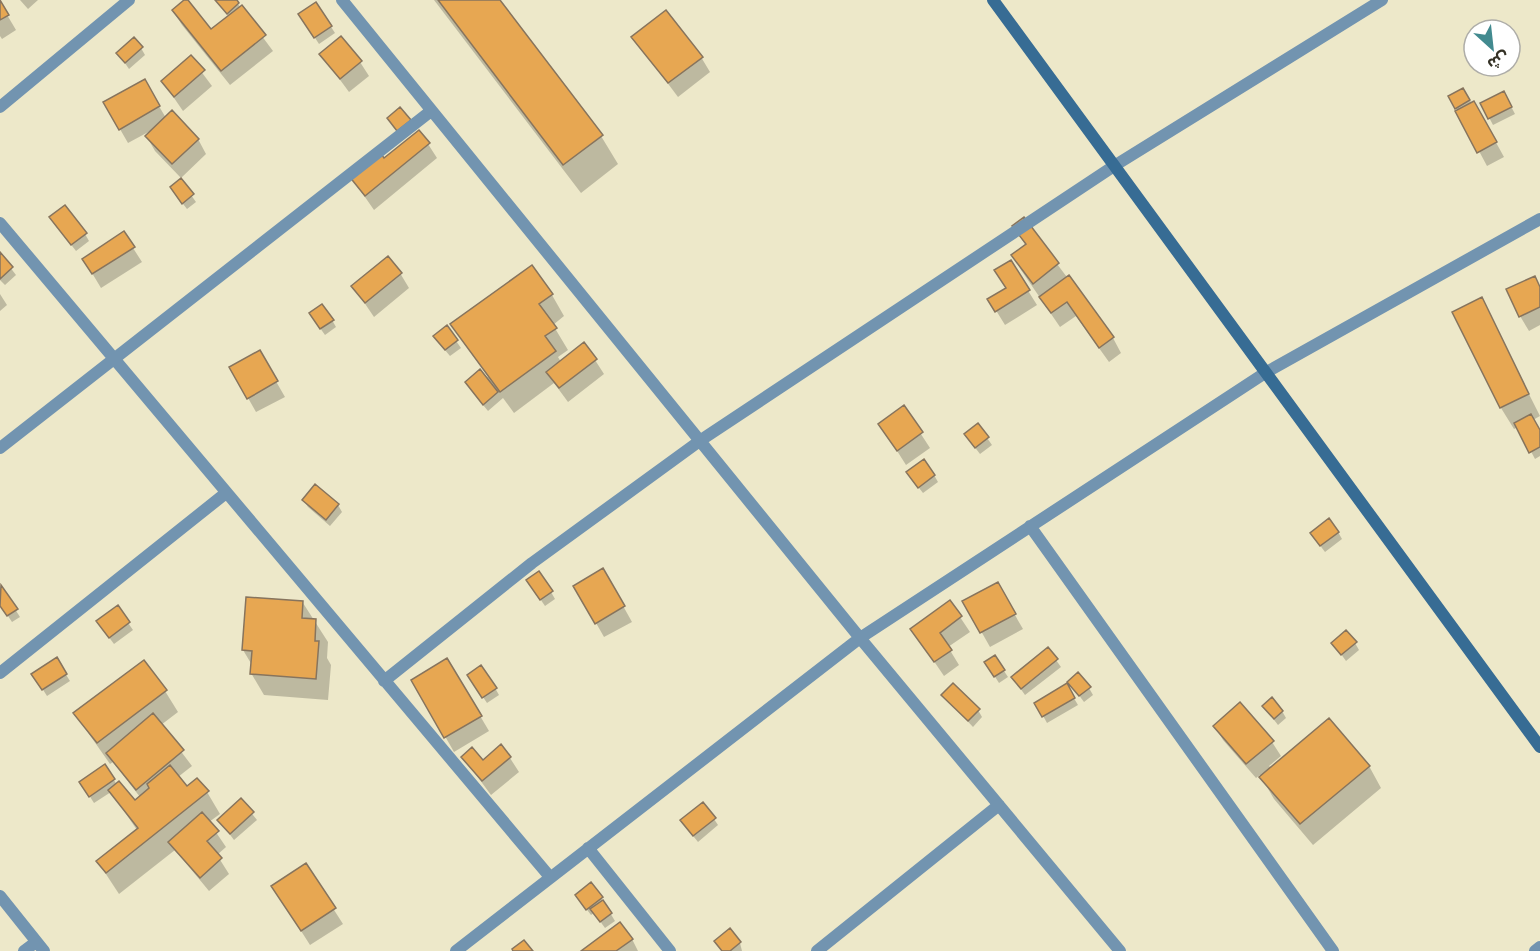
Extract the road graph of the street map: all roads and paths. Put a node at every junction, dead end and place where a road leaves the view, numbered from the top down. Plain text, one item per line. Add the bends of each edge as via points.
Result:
1 (129, 0) edge
2 (342, 0) edge
3 (993, 0) edge
4 (1382, 0) edge
5 (0, 107) edge
6 (431, 111) junction
7 (1114, 166) junction
8 (1540, 219) edge
9 (0, 223) edge
10 (114, 360) junction
11 (1265, 373) junction
12 (700, 440) junction
13 (0, 448) edge
14 (226, 493) junction
15 (1030, 526) junction
16 (860, 638) junction
17 (0, 673) edge
18 (384, 681) junction
19 (1540, 747) edge
20 (999, 805) junction
21 (588, 848) junction
22 (550, 877) junction
23 (0, 896) edge
24 (40, 946) edge
25 (1540, 947) edge
26 (24, 951) edge
27 (456, 951) edge
28 (669, 951) edge
29 (817, 951) edge
30 (1120, 951) edge
31 (1333, 951) edge
32 (1535, 951) edge

1 - 5 street
2 - 6 street
3 - 7 main road
4 - 7 street
6 - 10 street
6 - 12 street
7 - 11 main road
7 - 12 street
8 - 11 street
9 - 10 street
10 - 13 street
10 - 14 street
11 - 15 street
11 - 19 main road
12 - 16 street
12 - 18 street via 532,562
14 - 17 street
14 - 18 street
15 - 16 street
15 - 31 street
16 - 20 street
16 - 21 street
18 - 22 street
20 - 29 street
20 - 30 street
21 - 22 street
21 - 28 street
22 - 27 street
23 - 24 street
24 - 26 street
25 - 32 street

